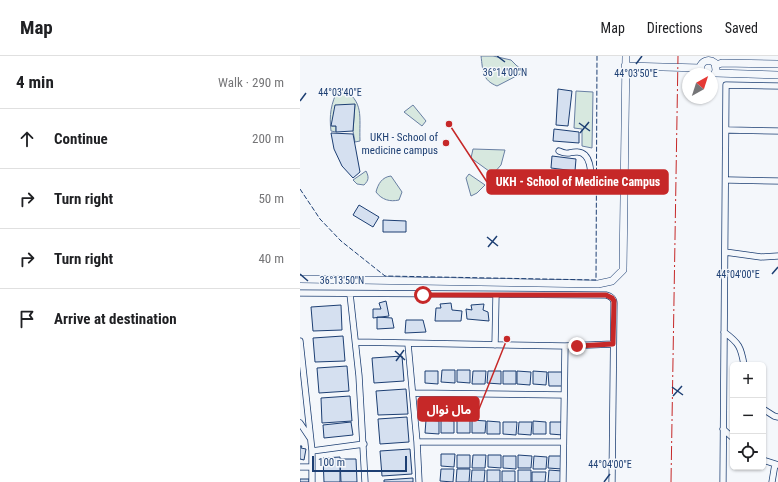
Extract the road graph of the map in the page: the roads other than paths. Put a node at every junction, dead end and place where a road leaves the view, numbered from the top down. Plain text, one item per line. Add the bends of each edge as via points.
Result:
1 (626, 56) edge
2 (715, 61) edge
3 (778, 64) edge
4 (703, 65) edge
5 (625, 66) junction
6 (718, 74) edge
7 (778, 75) edge
8 (778, 86) edge
9 (729, 130) dead end
10 (778, 132) edge
11 (559, 151) dead end
12 (729, 180) dead end
13 (541, 181) dead end
14 (778, 181) edge
15 (725, 252) junction
16 (778, 256) edge
17 (300, 279) edge
18 (300, 293) edge
19 (350, 294) junction
20 (496, 295) junction
21 (724, 332) junction
22 (300, 341) edge
23 (356, 342) junction
24 (408, 344) junction
25 (613, 344) junction
26 (496, 345) junction
27 (564, 346) junction
28 (301, 349) edge
29 (743, 362) edge
30 (414, 393) junction
31 (564, 395) junction
32 (766, 411) edge
33 (778, 417) edge
34 (300, 423) edge
35 (723, 429) junction
36 (730, 435) edge
37 (310, 440) junction
38 (417, 442) junction
39 (563, 442) junction
40 (364, 444) junction
41 (312, 451) junction
42 (766, 461) edge
43 (776, 465) edge
44 (300, 467) edge
45 (312, 467) junction
46 (312, 482) edge
47 (365, 482) edge
48 (419, 482) edge
49 (563, 482) edge
50 (612, 482) edge
51 (723, 482) edge
52 (772, 482) edge

1 - 5 street
2 - 3 street
2 - 4 street via 710,60
4 - 5 street
5 - 17 street via 623,270 612,281 598,284
6 - 7 street
8 - 15 street via 726,85
9 - 10 street
11 - 13 street via 585,155 589,160 591,182 584,188 572,189
12 - 14 street
15 - 16 street via 762,257
15 - 21 street
18 - 19 street
19 - 20 street
19 - 23 street
20 - 25 street via 608,295 614,301
20 - 26 street
21 - 29 street via 740,346
21 - 35 street
22 - 28 street
23 - 24 street
23 - 40 street
24 - 26 street
24 - 30 street
25 - 27 street
25 - 50 street
26 - 27 street
27 - 31 street
28 - 37 street
30 - 31 street
30 - 38 street
31 - 39 street
32 - 33 street
34 - 37 street
35 - 36 street
35 - 51 street
37 - 41 street
38 - 39 street
38 - 48 street
39 - 49 street
40 - 41 street
40 - 47 street
41 - 45 street
42 - 43 street
43 - 52 street
44 - 45 street
45 - 46 street

